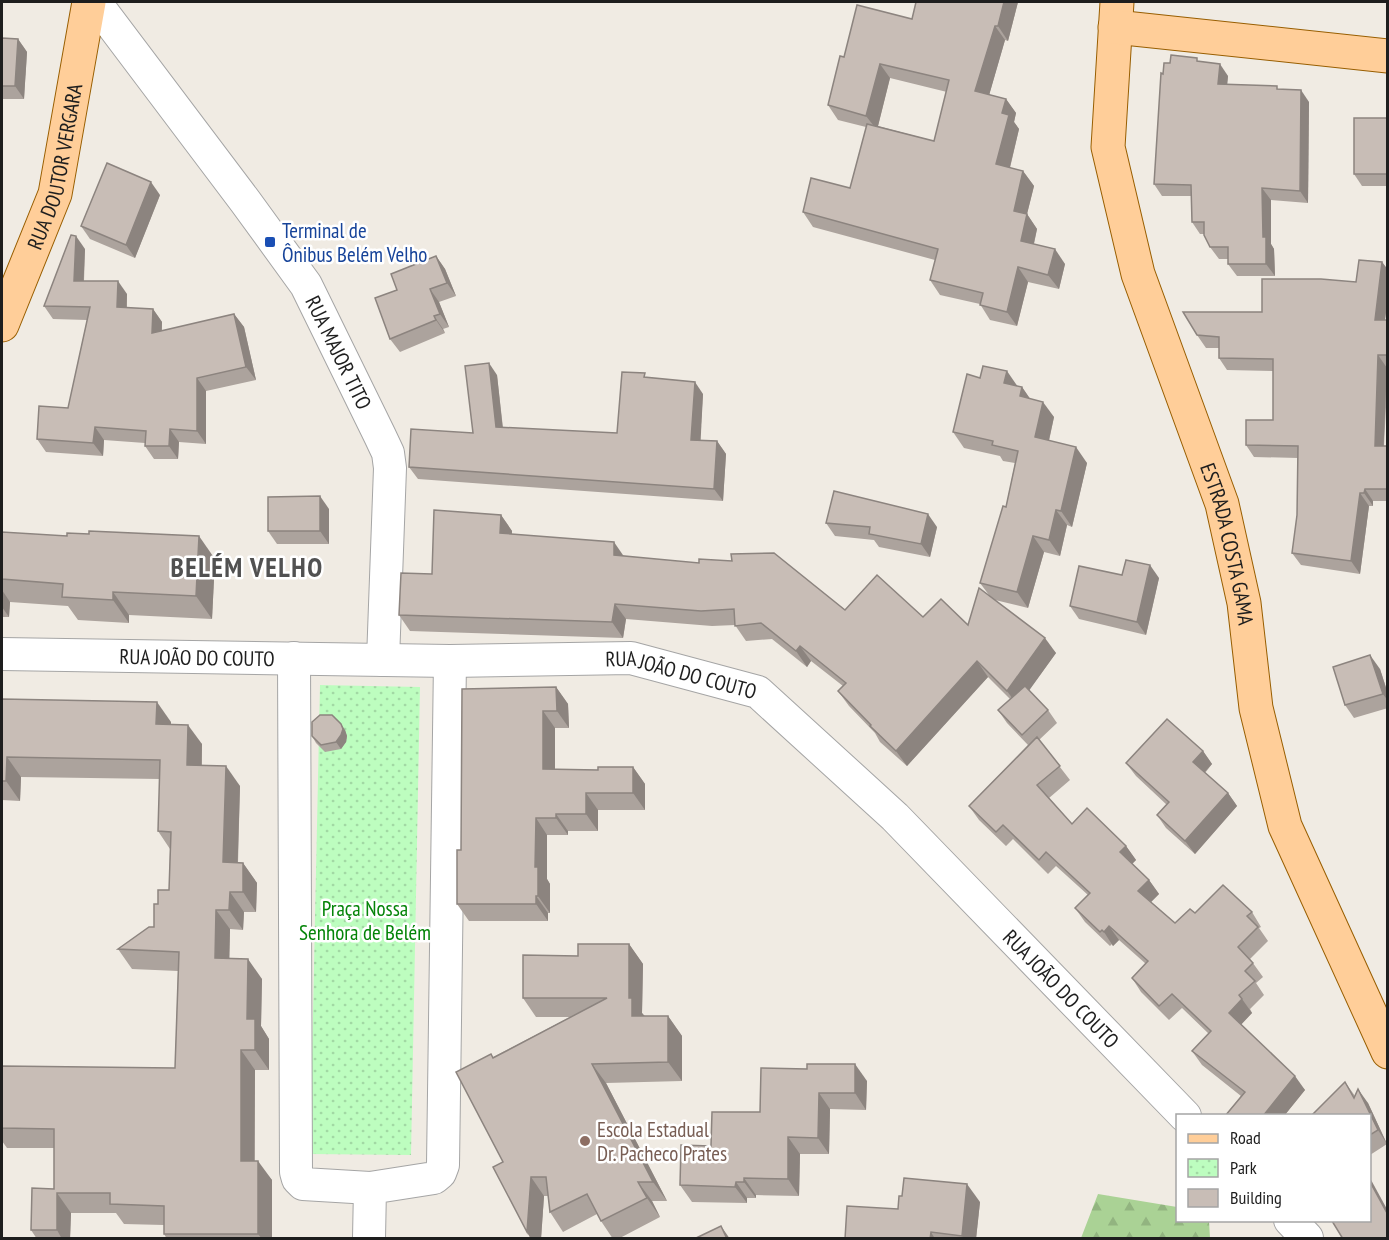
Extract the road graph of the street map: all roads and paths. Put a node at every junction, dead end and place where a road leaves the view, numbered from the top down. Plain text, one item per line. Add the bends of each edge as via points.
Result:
1 (89, 2) edge
2 (95, 2) edge
3 (1116, 14) edge
4 (1388, 56) edge
5 (2, 326) edge
6 (2, 654) edge
7 (294, 658) junction
8 (383, 660) junction
9 (450, 661) junction
10 (1388, 1052) edge
11 (1183, 1114) edge
12 (370, 1188) junction
13 (1291, 1222) edge
14 (369, 1239) edge
15 (1307, 1239) edge

1 - 5 main road, RUA DOUTOR VERGARA via 55,194
2 - 8 street, RUA MAJOR TITO via 306,285 388,453
3 - 4 main road
3 - 10 main road, ESTRADA COSTA GAMA via 1108,147 1138,274 1222,504 1244,603 1256,708 1285,826
6 - 7 street, RUA JOÃO DO COUTO
7 - 8 street, RUA JOÃO DO COUTO
7 - 12 street via 296,1172 303,1184
8 - 9 street, RUA JOÃO DO COUTO
9 - 11 street, RUA JOÃO DO COUTO via 630,658 758,692 895,817
9 - 12 street via 443,1164 434,1178
12 - 14 street
13 - 15 street

